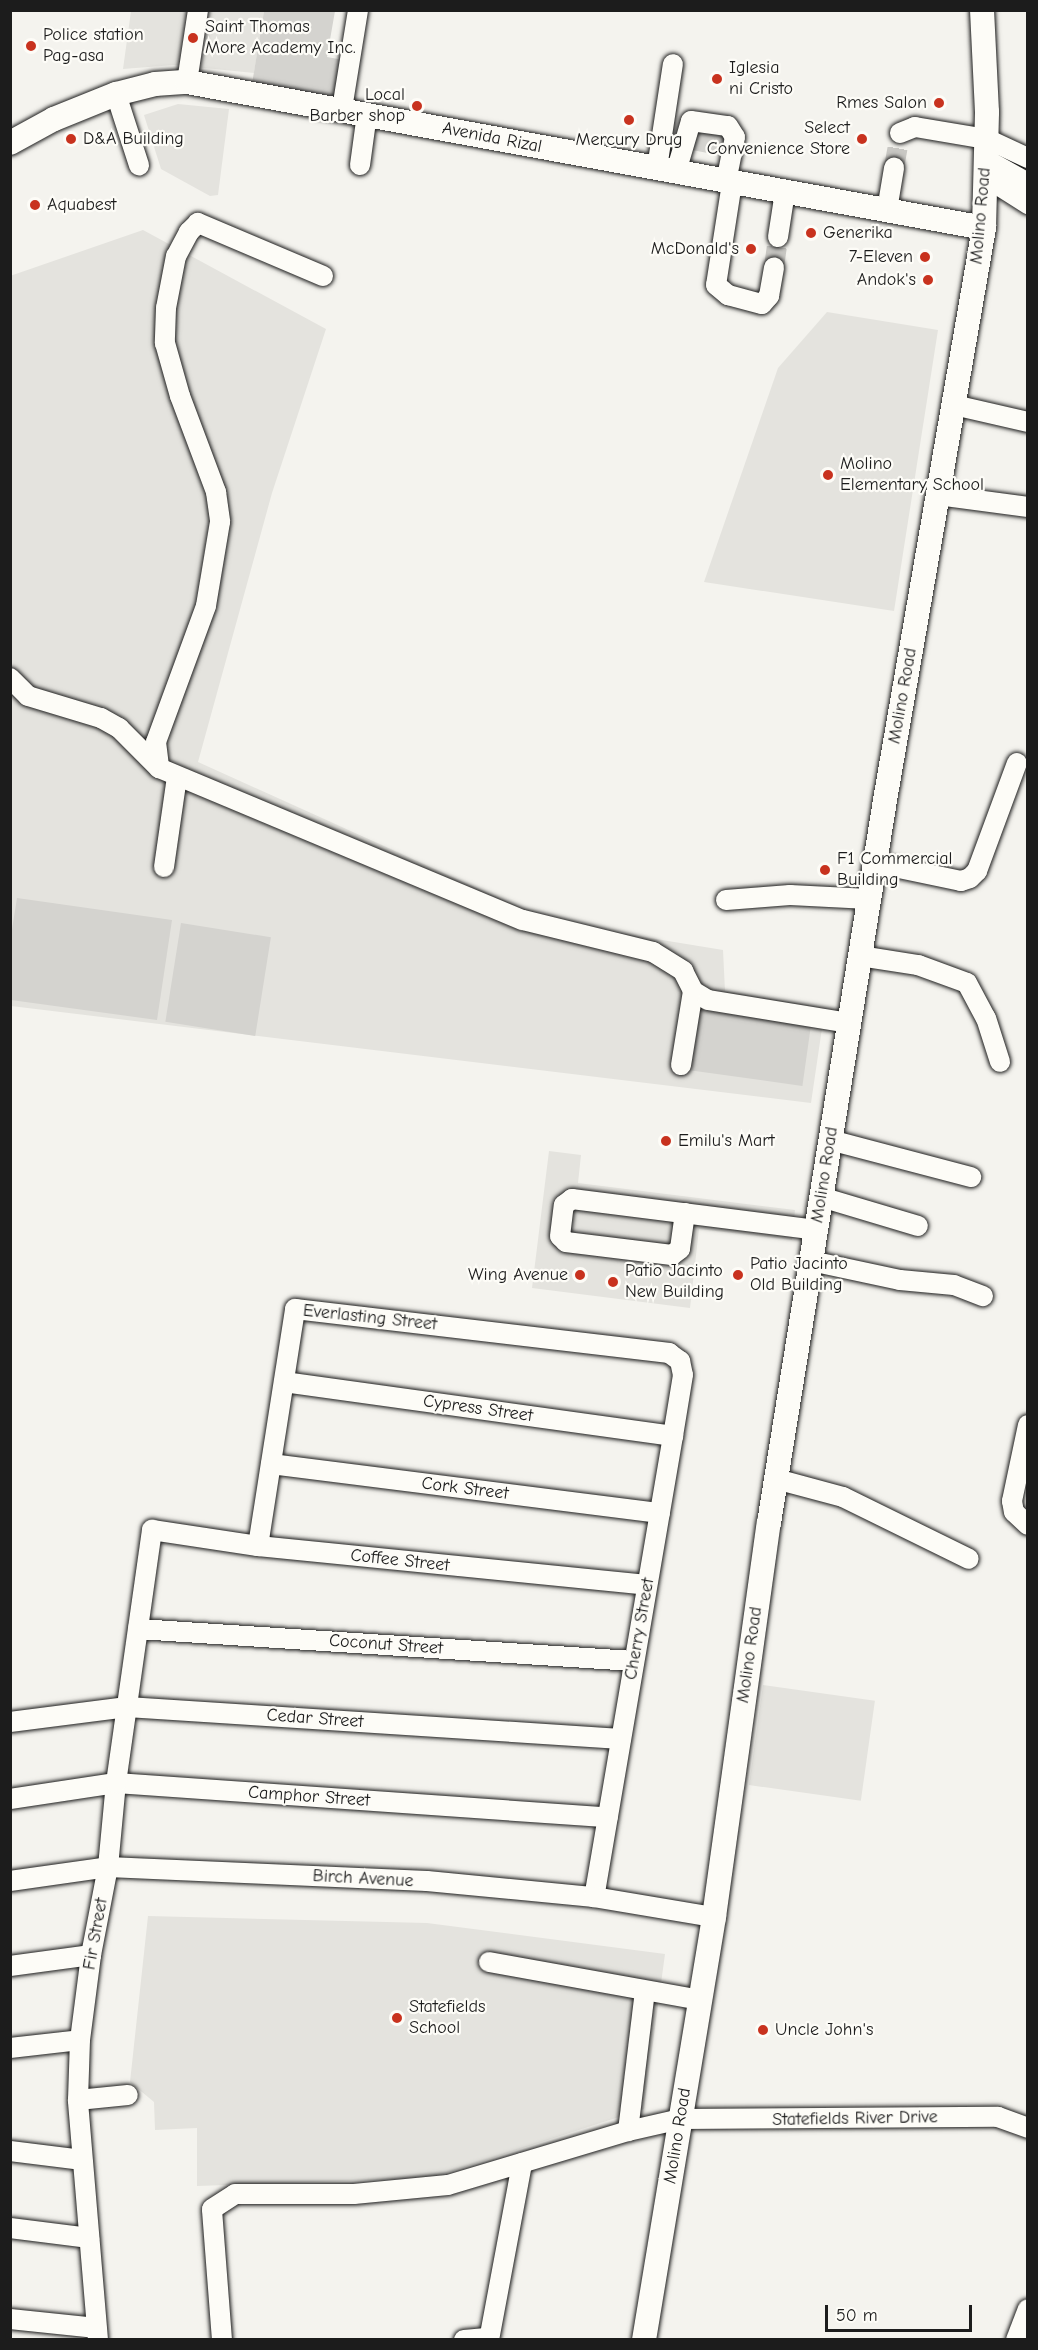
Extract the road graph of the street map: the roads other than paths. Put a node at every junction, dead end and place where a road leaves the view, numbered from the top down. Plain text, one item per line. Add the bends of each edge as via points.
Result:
1 (198, 10) edge
2 (358, 10) edge
3 (982, 10) edge
4 (673, 64) dead end
5 (187, 82) junction
6 (116, 94) junction
7 (342, 109) junction
8 (367, 114) junction
9 (900, 134) dead end
10 (10, 143) edge
11 (1028, 158) edge
12 (987, 159) junction
13 (139, 165) dead end
14 (360, 165) dead end
15 (894, 168) tunnel mouth
16 (667, 170) junction
17 (729, 182) junction
18 (1028, 183) edge
19 (785, 192) junction
20 (1028, 204) edge
21 (887, 210) junction
22 (984, 228) junction
23 (778, 237) tunnel mouth
24 (774, 267) tunnel mouth
25 (323, 276) dead end
26 (954, 405) junction
27 (1028, 422) edge
28 (938, 495) junction
29 (1028, 507) edge
30 (10, 678) edge
31 (1017, 763) dead end
32 (168, 772) junction
33 (875, 864) junction
34 (164, 867) dead end
35 (869, 899) junction
36 (726, 900) dead end
37 (860, 956) junction
38 (693, 991) junction
39 (849, 1023) junction
40 (1000, 1062) dead end
41 (681, 1065) dead end
42 (830, 1140) junction
43 (970, 1177) dead end
44 (821, 1197) junction
45 (685, 1213) junction
46 (918, 1226) dead end
47 (816, 1230) junction
48 (811, 1261) junction
49 (983, 1296) dead end
50 (680, 1361) joint
51 (284, 1382) junction
52 (1028, 1425) edge
53 (673, 1436) junction
54 (271, 1464) junction
55 (776, 1479) junction
56 (660, 1513) junction
57 (1028, 1525) edge
58 (152, 1530) joint
59 (258, 1546) junction
60 (969, 1559) dead end
61 (647, 1585) junction
62 (138, 1629) junction
63 (634, 1662) junction
64 (127, 1707) junction
65 (10, 1722) edge
66 (621, 1739) junction
67 (116, 1784) junction
68 (10, 1799) edge
69 (608, 1817) junction
70 (108, 1867) junction
71 (10, 1881) edge
72 (594, 1897) junction
73 (714, 1917) junction
74 (91, 1955) junction
75 (489, 1962) dead end
76 (10, 1966) edge
77 (645, 1991) junction
78 (700, 2000) junction
79 (80, 2040) junction
80 (10, 2048) edge
81 (128, 2095) dead end
82 (78, 2100) junction
83 (681, 2120) junction
84 (1028, 2128) edge
85 (628, 2131) junction
86 (10, 2151) edge
87 (82, 2160) junction
88 (522, 2163) junction
89 (10, 2228) edge
90 (89, 2238) junction
91 (1028, 2310) edge
92 (10, 2319) edge
93 (98, 2334) edge
94 (489, 2339) edge
95 (222, 2340) edge
96 (464, 2340) edge
97 (644, 2340) edge
98 (1016, 2340) edge

1 - 5 street
2 - 7 street
3 - 12 main road, Molino Road
4 - 16 street
5 - 6 main road, Avenida Rizal via 155,84
5 - 7 main road, Avenida Rizal
6 - 10 main road, Avenida Rizal via 54,119
6 - 13 street
7 - 8 main road, Avenida Rizal
8 - 14 street
8 - 16 main road, Avenida Rizal
9 - 12 street via 915,127
11 - 12 street
12 - 18 street
12 - 20 street
12 - 22 main road, Molino Road
15 - 21 street
16 - 17 main road, Avenida Rizal
16 - 17 street via 691,121 728,126 735,137
17 - 19 main road, Avenida Rizal
17 - 24 street via 716,285 728,295 762,304 769,296
19 - 21 main road, Avenida Rizal
19 - 23 street
21 - 22 main road, Avenida Rizal
22 - 26 main road, Molino Road
25 - 32 street via 198,223 176,256 166,308 165,343 216,492 220,522 206,606 156,742
26 - 27 street
26 - 28 main road, Molino Road
28 - 29 street
28 - 33 main road, Molino Road
30 - 32 street via 28,696 101,718 119,728
31 - 33 street via 977,871 970,878 961,881
32 - 34 street
32 - 38 street via 523,920 653,952 683,971
33 - 35 main road, Molino Road
35 - 36 street via 790,895
35 - 37 main road, Molino Road
37 - 39 main road, Molino Road
37 - 40 street via 918,965 967,983 988,1023
38 - 39 street via 708,1000
38 - 41 street
39 - 42 main road, Molino Road
42 - 43 street
42 - 44 main road, Molino Road
44 - 46 street
44 - 47 main road, Molino Road
45 - 45 street via 572,1199 564,1204 560,1236 566,1242 672,1255 680,1249
45 - 47 street
47 - 48 main road, Molino Road
48 - 49 street via 900,1280 954,1285
48 - 55 main road, Molino Road
50 - 51 street, Everlasting Street via 669,1353 295,1309
50 - 53 street, Cherry Street via 683,1375
51 - 53 street, Cypress Street
51 - 54 street, Everlasting Street
52 - 57 street via 1012,1501 1014,1512
53 - 56 street, Cherry Street
54 - 56 street, Cork Street
54 - 59 street, Everlasting Street
55 - 60 street via 843,1497
55 - 73 main road, Molino Road
56 - 61 street, Cherry Street
58 - 59 street, Coffee Street
58 - 62 street, Fir Street
59 - 61 street, Coffee Street
61 - 63 street, Cherry Street
62 - 63 street, Coconut Street
62 - 64 street, Fir Street
63 - 66 street, Cherry Street
64 - 65 street, Cedar Street
64 - 66 street, Cedar Street
64 - 67 street, Fir Street
66 - 69 street, Cherry Street
67 - 68 street, Camphor Street
67 - 69 street, Camphor Street
67 - 70 street, Fir Street
69 - 72 street, Cherry Street
70 - 71 street, Birch Avenue
70 - 72 street, Birch Avenue via 427,1881
70 - 74 street, Fir Street
72 - 73 street, Birch Avenue
73 - 78 main road, Molino Road
74 - 76 street
74 - 79 street, Fir Street
75 - 77 street
77 - 78 street
77 - 85 street
78 - 83 main road, Molino Road
79 - 80 street
79 - 82 street, Fir Street
81 - 82 street
82 - 87 street, Fir Street
83 - 84 street, Statefields River Drive via 998,2117
83 - 85 street, Statefields River Drive
83 - 97 main road, Molino Road
85 - 88 street, Statefields River Drive
86 - 87 street
87 - 90 street, Fir Street
88 - 94 street
88 - 95 street, Statefields River Drive via 448,2185 354,2194 234,2194 221,2200 212,2209 211,2224
89 - 90 street
90 - 93 street, Fir Street
91 - 98 street
92 - 93 street
94 - 96 street

